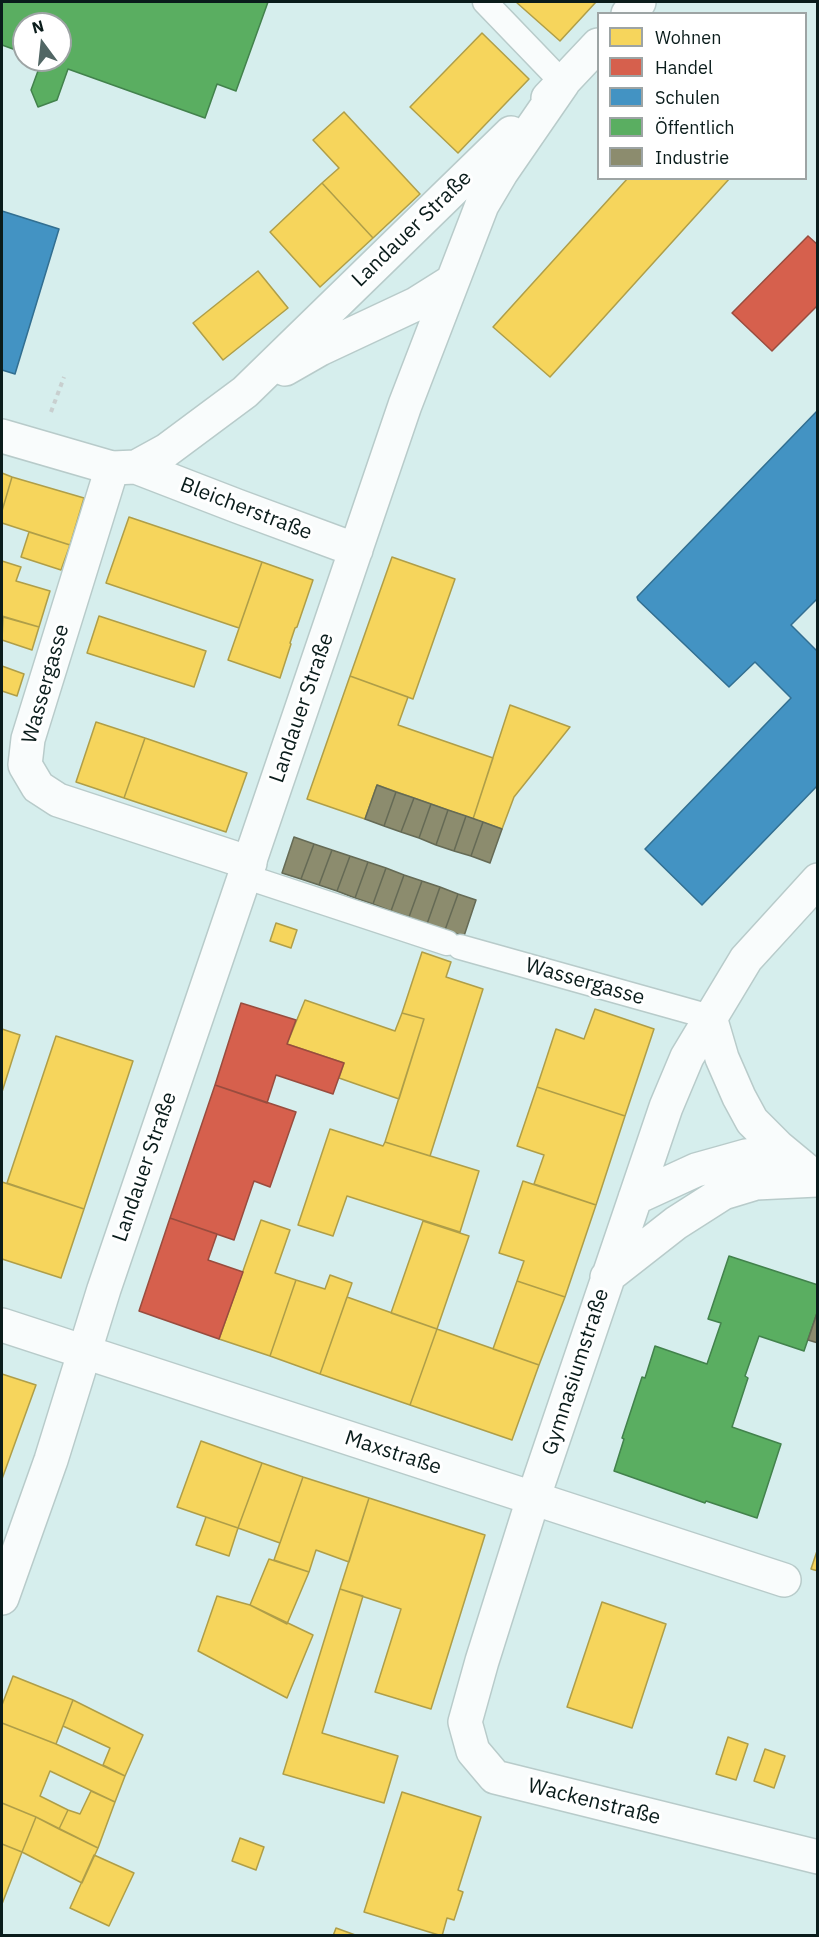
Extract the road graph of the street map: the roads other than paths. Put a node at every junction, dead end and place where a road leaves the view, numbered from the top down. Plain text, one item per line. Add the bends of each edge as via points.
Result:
1 (485, 2) edge
2 (597, 46) edge
3 (563, 83) junction
4 (452, 282) junction
5 (245, 392) junction
6 (2, 436) edge
7 (124, 467) junction
8 (356, 550) junction
9 (247, 870) junction
10 (818, 880) edge
11 (710, 1017) junction
12 (784, 1152) junction
13 (817, 1180) edge
14 (634, 1198) junction
15 (607, 1277) junction
16 (2, 1325) edge
17 (84, 1352) junction
18 (533, 1499) junction
19 (784, 1580) dead end
20 (2, 1598) edge
21 (482, 1661) joint
22 (818, 1857) edge

1 - 3 lane
2 - 3 street, Landauer Straße
3 - 4 street, Landauer Straße via 482,205
3 - 5 street, Landauer Straße
4 - 5 street
4 - 8 street, Landauer Straße
5 - 7 street, Landauer Straße via 167,450
6 - 7 street, Bleicherstraße
7 - 8 street, Bleicherstraße
7 - 9 street, Wassergasse via 27,738 26,765 38,787 58,800
8 - 9 street, Landauer Straße
9 - 11 lane, Wassergasse via 454,945
9 - 17 street, Landauer Straße
10 - 11 street via 746,959
11 - 12 street via 722,1058 752,1121
11 - 14 street via 687,1057 666,1107
12 - 13 street
12 - 14 street via 746,1156 696,1170
13 - 15 street, Gymnasiumstraße via 756,1182 723,1193 676,1223
14 - 15 street
15 - 18 street, Gymnasiumstraße
16 - 17 street, Maxstraße
17 - 18 street, Maxstraße
17 - 20 street, Landauer Straße
18 - 19 street, Maxstraße
18 - 21 street, Gymnasiumstraße
21 - 22 street, Wackenstraße via 465,1722 473,1751 495,1777

